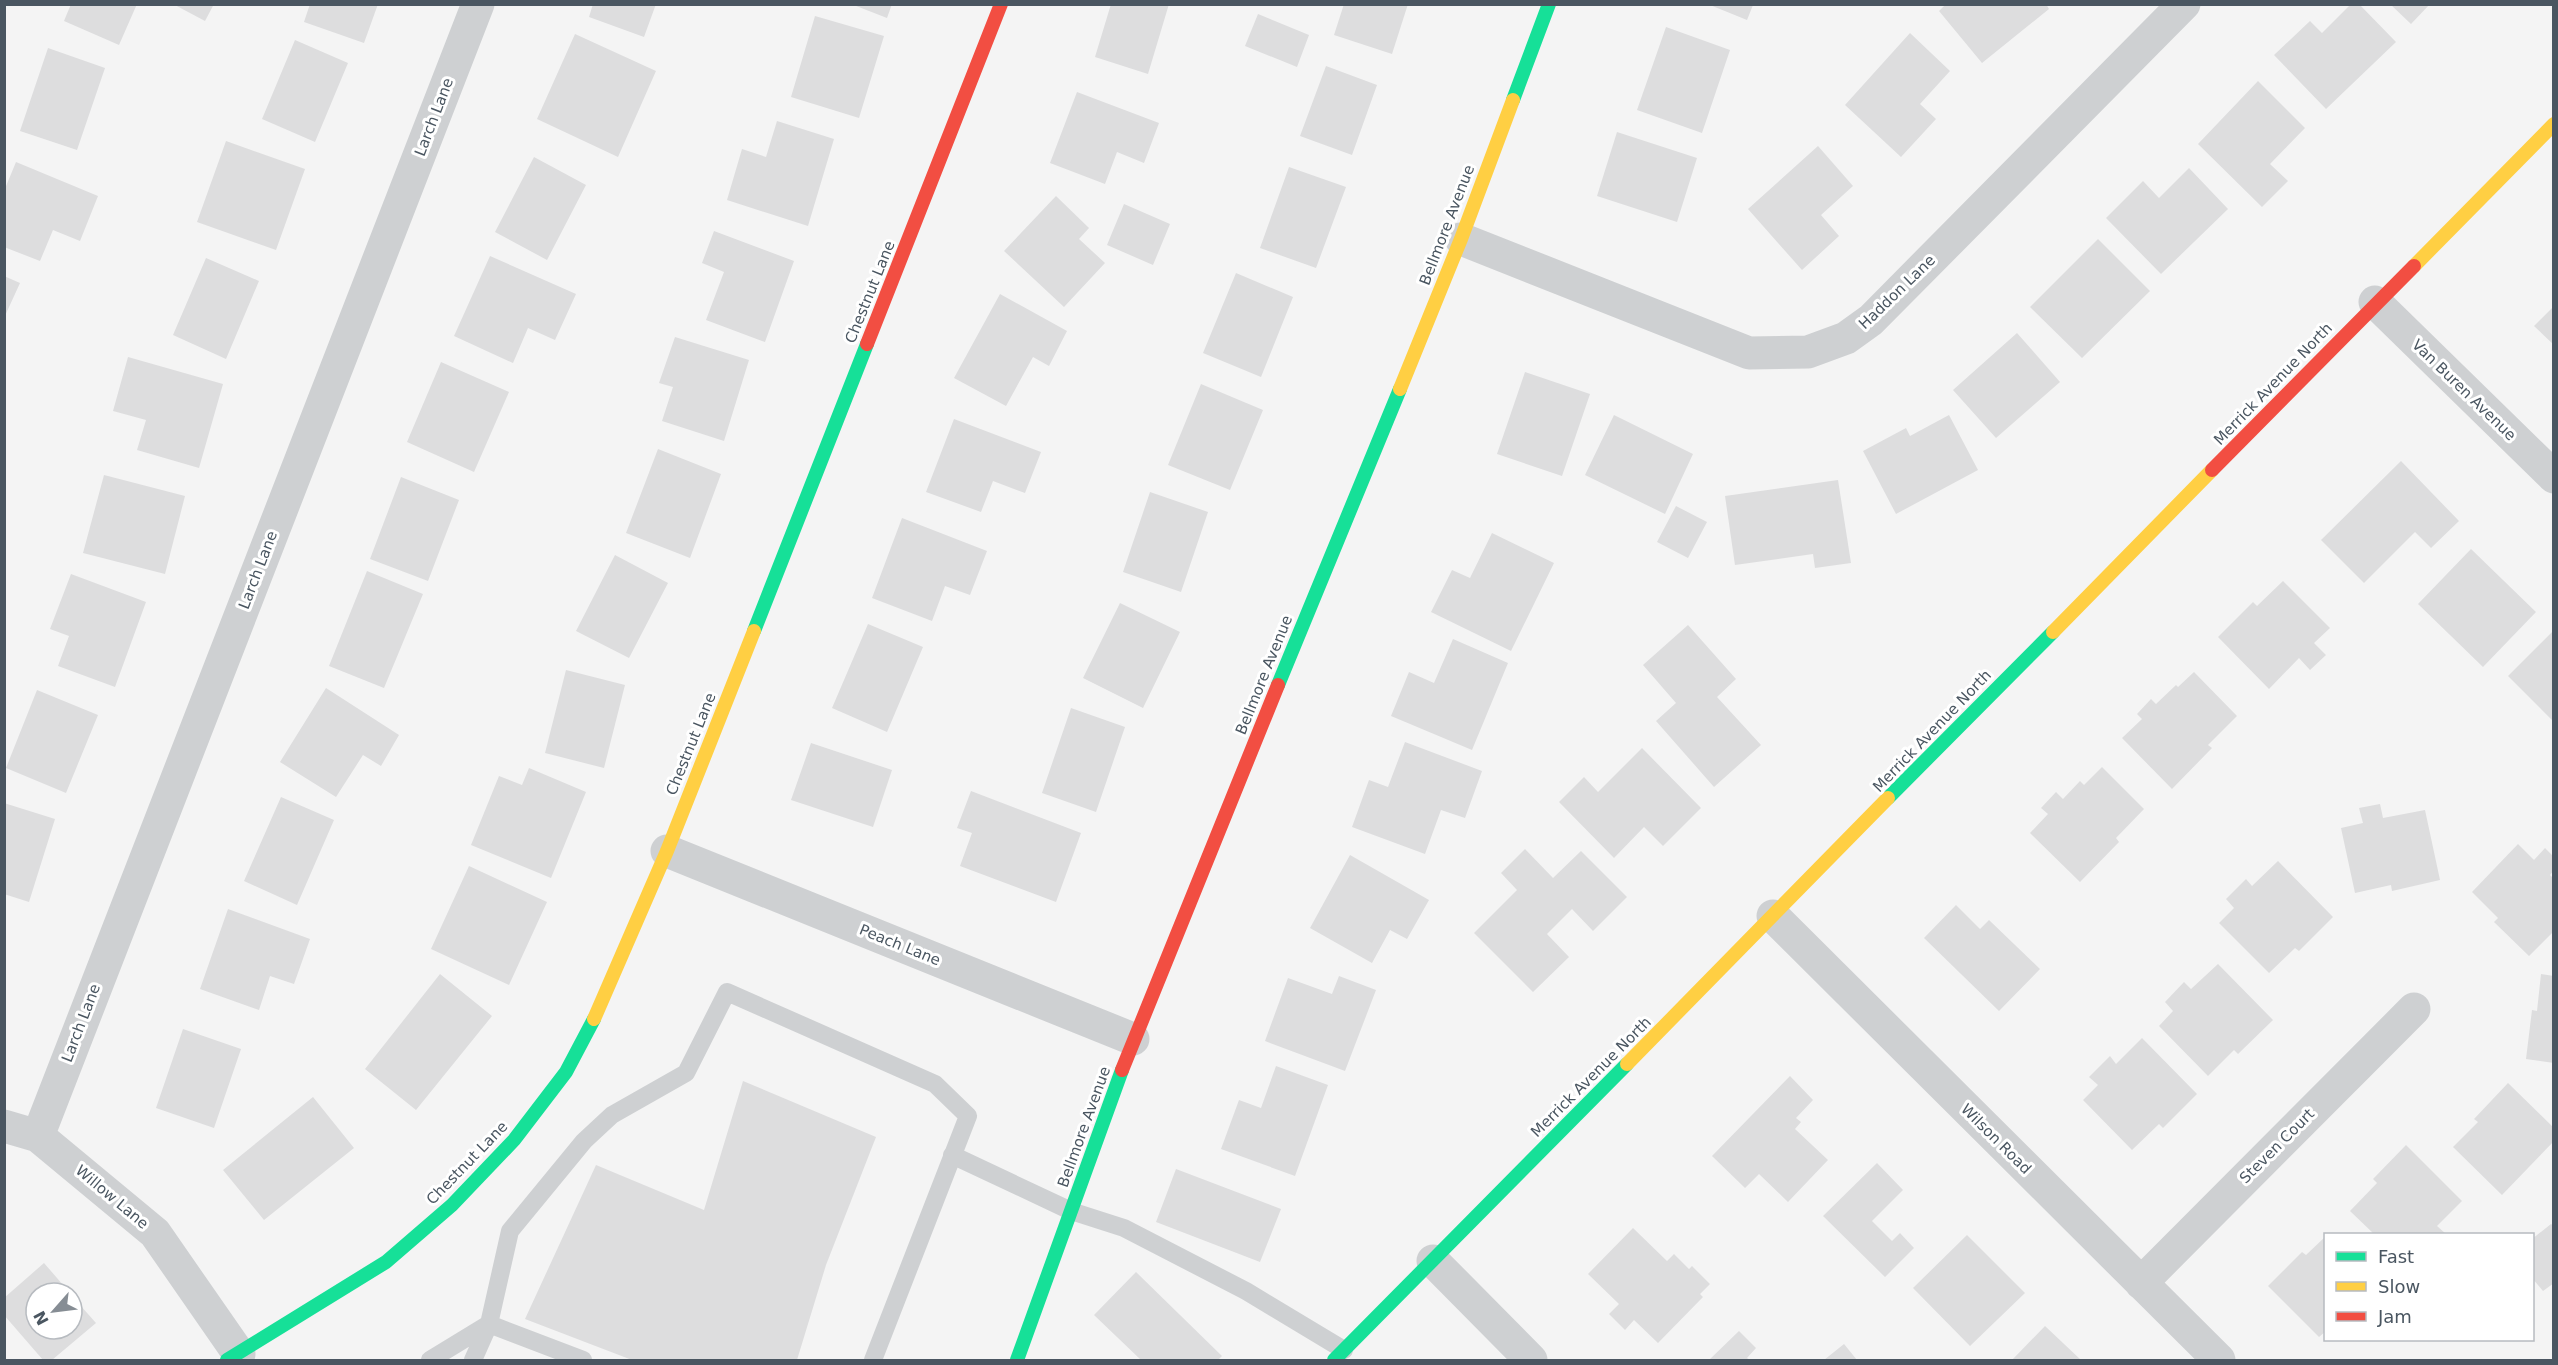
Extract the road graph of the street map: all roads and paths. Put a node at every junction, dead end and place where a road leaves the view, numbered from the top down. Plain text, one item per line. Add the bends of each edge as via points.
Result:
1 (478, 4) edge
2 (1001, 4) edge
3 (1549, 4) edge
4 (2184, 4) edge
5 (2553, 124) edge
6 (1461, 239) junction
7 (2375, 302) junction
8 (2553, 477) edge
9 (667, 851) junction
10 (1773, 916) junction
11 (2414, 1009) dead end
12 (1133, 1039) junction
13 (4, 1126) edge
14 (38, 1136) junction
15 (952, 1155) junction
16 (1071, 1211) junction
17 (1433, 1261) junction
18 (2141, 1283) junction
19 (489, 1324) junction
20 (1339, 1355) edge
21 (233, 1357) edge
22 (576, 1359) edge
23 (430, 1360) edge
24 (473, 1360) edge
25 (873, 1360) edge
26 (1017, 1360) edge
27 (1531, 1360) edge
28 (2219, 1360) edge

1 - 14 street, Larch Lane
2 - 9 main road, Chestnut Lane
3 - 6 main road, Bellmore Avenue
4 - 6 street, Haddon Lane via 1871,320 1846,338 1808,352 1749,353
5 - 7 main road, Merrick Avenue North
6 - 12 main road, Bellmore Avenue
7 - 8 street, Van Buren Avenue
7 - 10 main road, Merrick Avenue North
9 - 12 street, Peach Lane
9 - 21 main road, Chestnut Lane via 588,1032 566,1071 514,1140 452,1205 386,1262
10 - 17 main road, Merrick Avenue North
10 - 18 street, Wilson Road
11 - 18 street, Steven Court
12 - 16 main road, Bellmore Avenue
13 - 14 street, Willow Lane
14 - 21 street, Willow Lane via 155,1233
15 - 16 lane
15 - 19 lane via 968,1116 935,1084 727,992 686,1073 605,1122 584,1141 510,1231
15 - 25 lane
16 - 20 lane via 1124,1228 1246,1291
16 - 26 main road, Bellmore Avenue
17 - 20 main road, Merrick Avenue North
17 - 27 street
18 - 28 street, Wilson Road
19 - 22 lane
19 - 23 lane
19 - 24 lane

